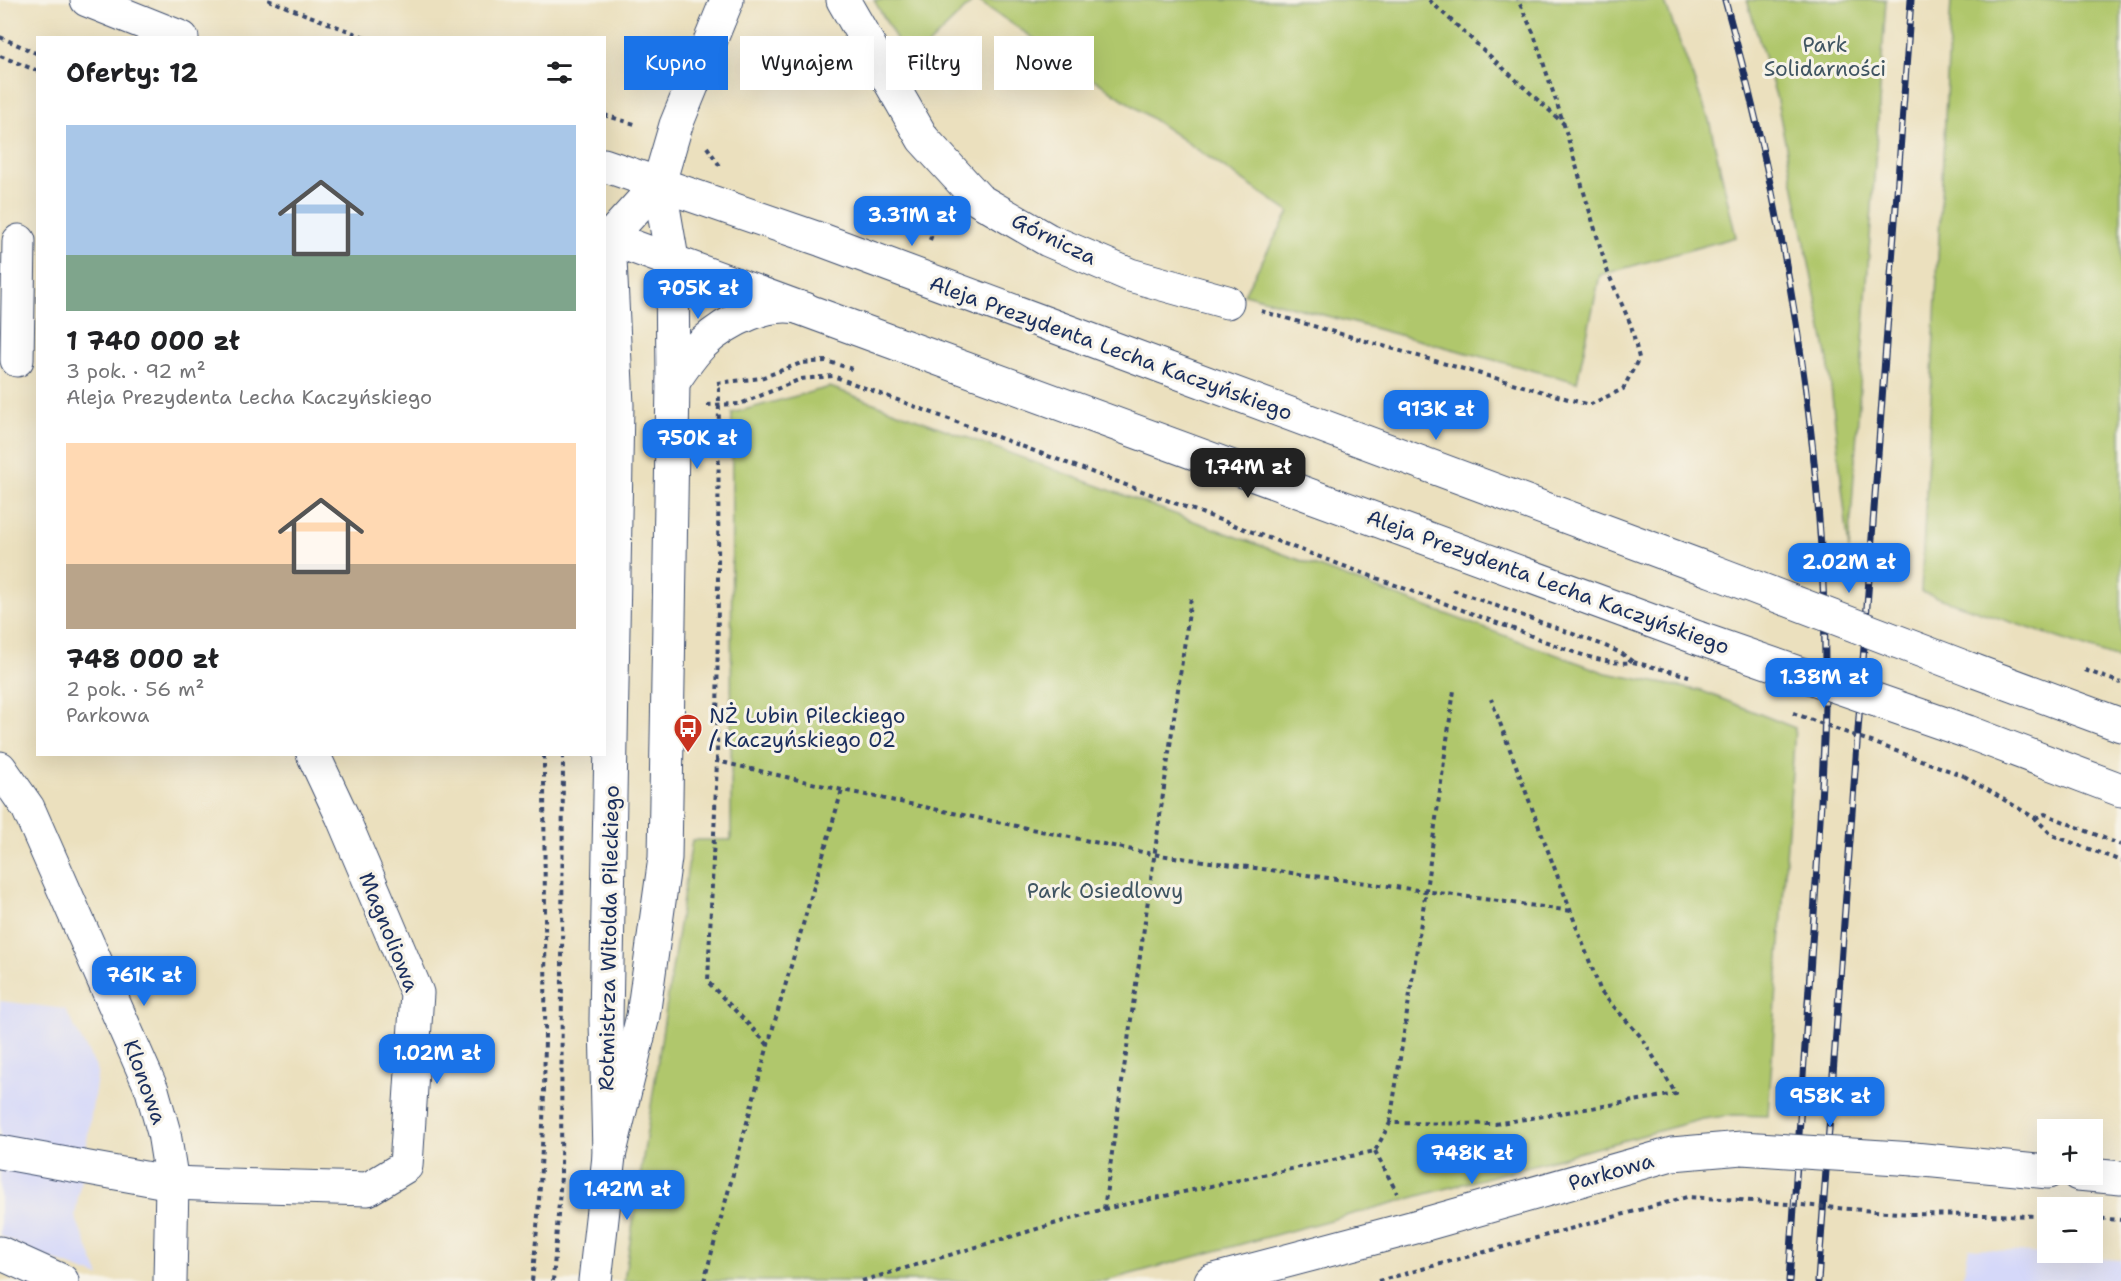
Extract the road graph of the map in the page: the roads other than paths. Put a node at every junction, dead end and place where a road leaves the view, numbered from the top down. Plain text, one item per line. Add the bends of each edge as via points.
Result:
1 (87, 0) edge
2 (727, 0) edge
3 (843, 0) edge
4 (177, 36) edge
5 (606, 166) edge
6 (659, 183) junction
7 (607, 237) edge
8 (20, 241) dead end
9 (672, 259) junction
10 (1227, 302) road end
11 (815, 312) junction
12 (18, 364) edge
13 (673, 381) junction
14 (2121, 725) edge
15 (314, 756) edge
16 (0, 768) edge
17 (2121, 790) edge
18 (0, 1152) edge
19 (609, 1156) junction
20 (2037, 1171) edge
21 (2103, 1176) edge
22 (2121, 1178) edge
23 (172, 1183) junction
24 (0, 1254) edge
25 (62, 1281) edge
26 (170, 1281) edge
27 (595, 1281) edge
28 (1211, 1281) edge

1 - 4 street
2 - 6 street via 676,125
3 - 10 street, Górnicza via 923,139 979,200 1048,240 1130,275
5 - 6 street, Aleja Prezydenta Lecha Kaczyńskiego
6 - 7 street
6 - 9 street, Rotmistrza Witolda Pileckiego
6 - 14 street, Aleja Prezydenta Lecha Kaczyńskiego, bridge via 833,244
7 - 9 street, Aleja Prezydenta Lecha Kaczyńskiego
7 - 19 street, Rotmistrza Witolda Pileckiego via 617,405 606,1020
8 - 12 street
9 - 11 street, Aleja Prezydenta Lecha Kaczyńskiego
9 - 13 street, Rotmistrza Witolda Pileckiego
11 - 13 street via 782,307 734,321 702,344
11 - 17 street, Aleja Prezydenta Lecha Kaczyńskiego, bridge
13 - 19 street, Rotmistrza Witolda Pileckiego via 665,858 643,1016
15 - 23 street, Magnoliowa via 417,993 406,1166 368,1189
16 - 23 street, Klonowa via 27,808 152,1090
18 - 23 street
19 - 27 street, Rotmistrza Witolda Pileckiego
20 - 28 street, Parkowa, bridge via 1742,1148 1672,1154
21 - 22 street
23 - 26 street, Klonowa
24 - 25 street

